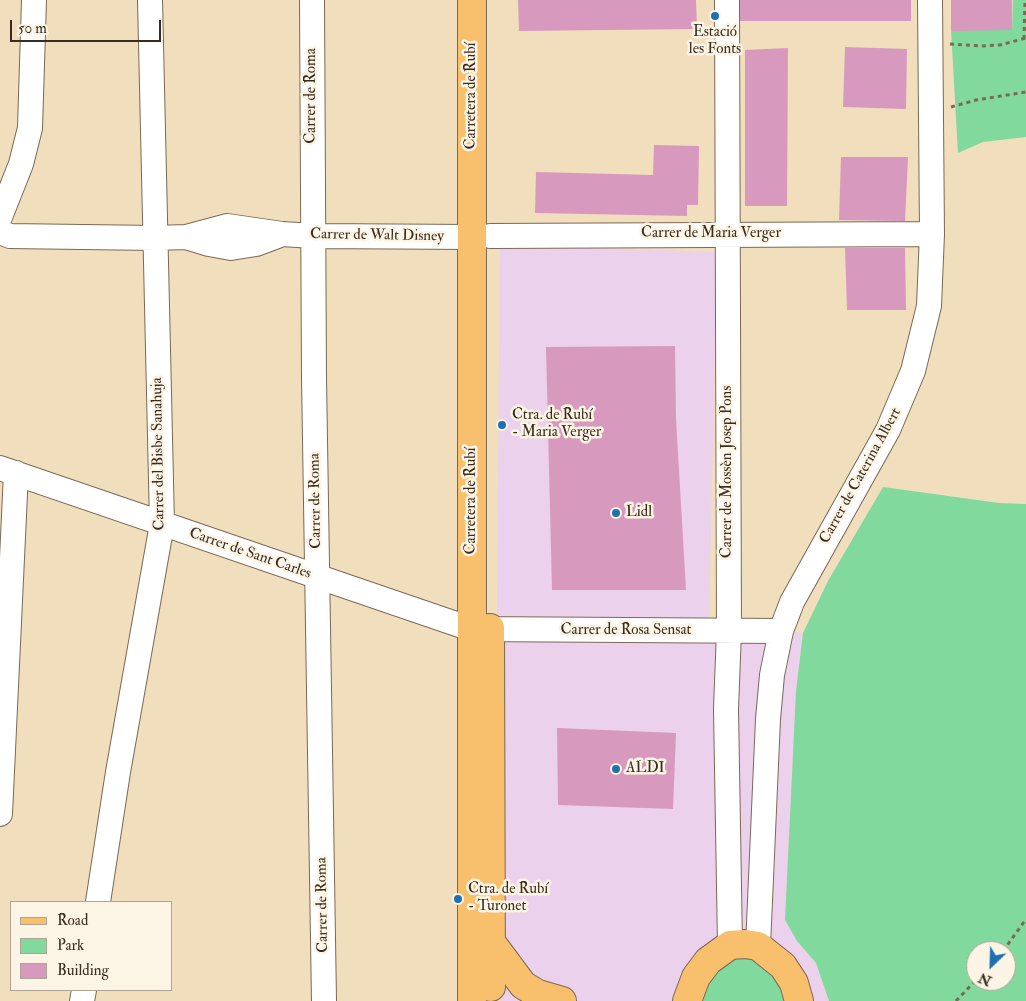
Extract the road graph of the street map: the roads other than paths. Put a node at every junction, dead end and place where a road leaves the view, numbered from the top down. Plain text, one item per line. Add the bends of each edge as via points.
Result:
1 (34, 0) edge
2 (150, 0) edge
3 (312, 0) edge
4 (472, 0) edge
5 (490, 0) edge
6 (727, 0) edge
7 (930, 0) edge
8 (0, 217) edge
9 (0, 232) edge
10 (728, 234) junction
11 (932, 234) junction
12 (313, 236) junction
13 (481, 236) junction
14 (155, 238) junction
15 (8, 471) edge
16 (162, 524) junction
17 (317, 577) junction
18 (480, 630) junction
19 (729, 631) junction
20 (781, 631) junction
21 (0, 814) edge
22 (98, 901) edge
23 (491, 942) junction
24 (730, 945) junction
25 (758, 946) junction
26 (324, 1001) edge
27 (472, 1001) edge
28 (490, 1001) edge
29 (562, 1001) edge
30 (685, 1001) edge
31 (799, 1001) edge

1 - 8 street via 30,128 21,164
2 - 14 street, Carrer del Bisbe Sanahuja
3 - 12 street, Carrer de Roma
4 - 13 main road, Carretera de Rubí
5 - 13 main road, Carretera de Rubí
6 - 10 street, Carrer de Mossèn Josep Pons
7 - 11 street, Carrer de Caterina Albert
9 - 14 street, Carrer de Walt Disney via 10,236
10 - 11 street, Carrer de Maria Verger
10 - 13 street, Carrer de Maria Verger
10 - 19 street, Carrer de Mossèn Josep Pons
11 - 20 street, Carrer de Caterina Albert via 929,306 914,371 888,430 792,602
12 - 13 street, Carrer de Walt Disney
12 - 14 street, Carrer de Walt Disney via 282,234 256,244 231,248 186,237
12 - 17 street, Carrer de Roma
13 - 18 main road, Carretera de Rubí
14 - 16 street, Carrer del Bisbe Sanahuja
15 - 16 street, Carrer de Sant Carles
15 - 21 street
16 - 17 street, Carrer de Sant Carles
16 - 22 street, Carrer del Bisbe Sanahuja
17 - 18 street, Carrer de Sant Carles
17 - 26 street, Carrer de Roma
18 - 19 street, Carrer de Rosa Sensat
18 - 23 main road, Carretera de Rubí
18 - 27 main road, Carretera de Rubí
19 - 20 street, Carrer de Rosa Sensat
19 - 24 street, Carrer de Mossèn Josep Pons via 726,709
20 - 25 street, Carrer de Caterina Albert via 768,719
23 - 28 main road, Carretera de Rubí
23 - 29 main road via 523,986
24 - 25 main road
24 - 30 main road via 708,961
25 - 31 main road via 784,966

